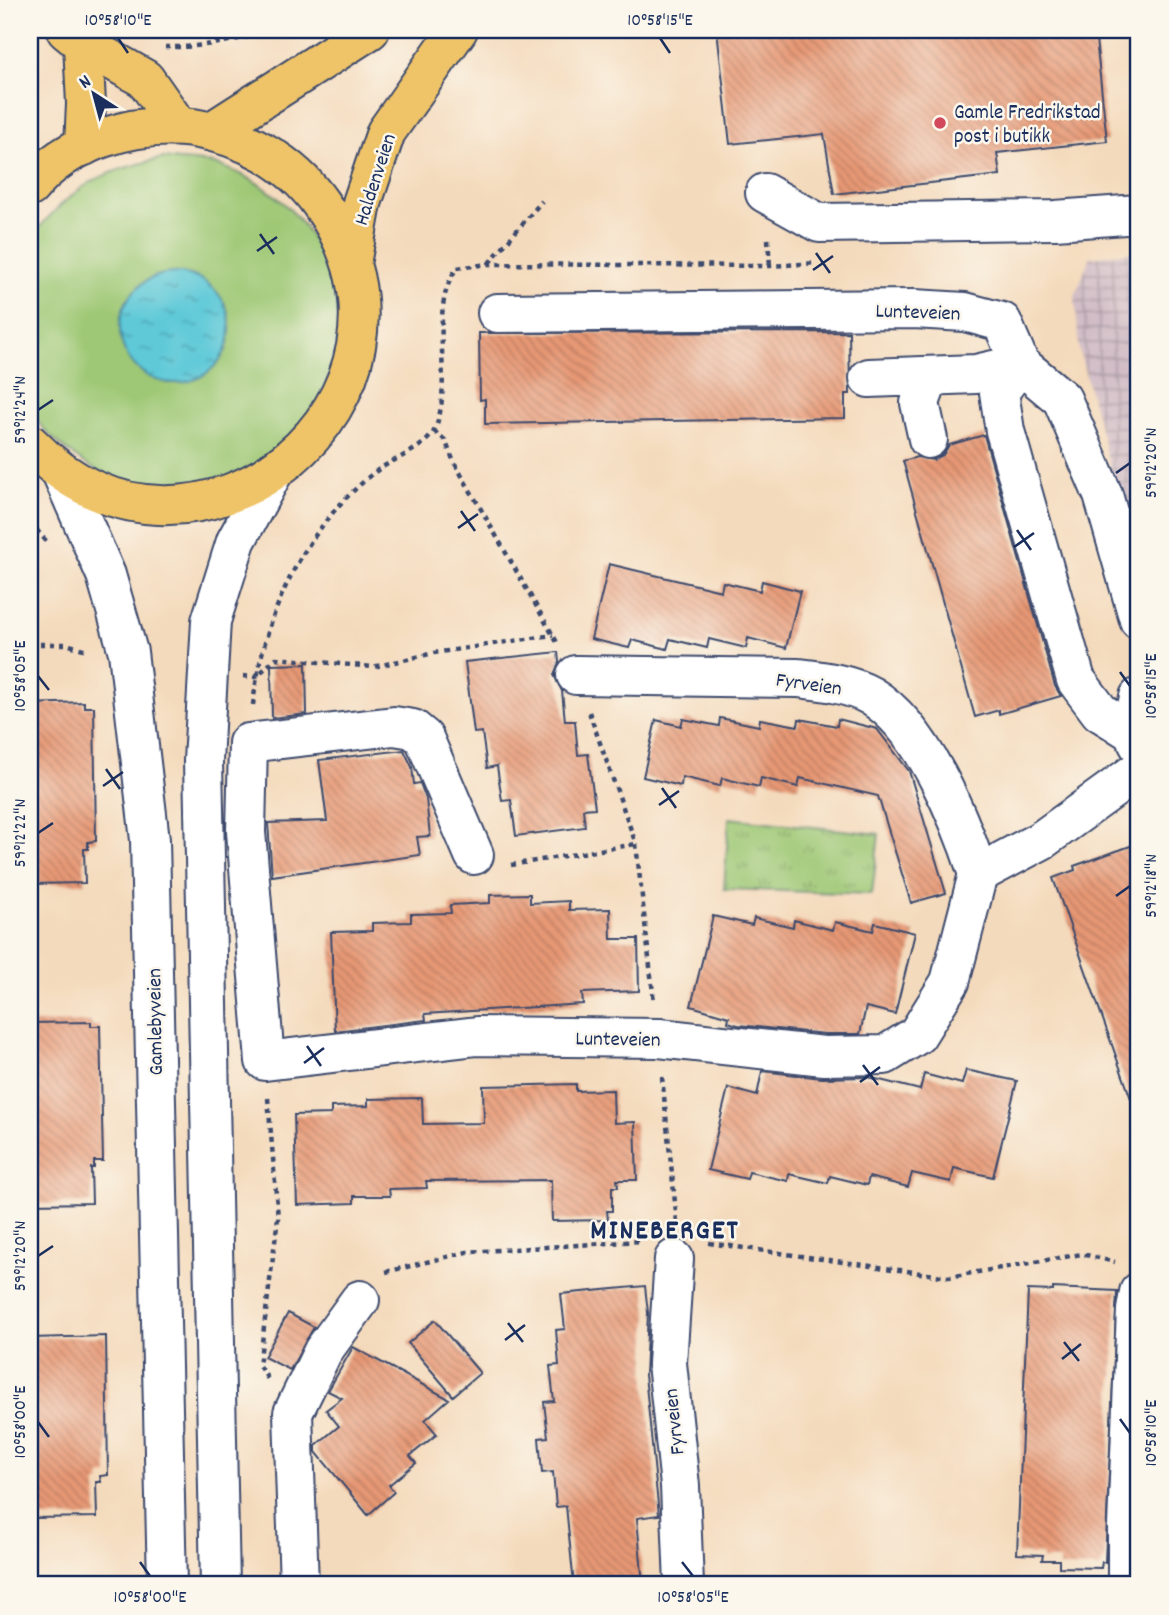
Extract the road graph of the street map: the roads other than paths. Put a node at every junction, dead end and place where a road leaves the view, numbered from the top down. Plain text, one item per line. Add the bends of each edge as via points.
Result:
1 (370, 30) edge
2 (458, 30) edge
3 (74, 37) edge
4 (195, 129) junction
5 (59, 155) edge
6 (30, 187) edge
7 (765, 193) dead end
8 (1139, 214) edge
9 (351, 264) junction
10 (497, 313) dead end
11 (1020, 364) junction
12 (930, 376) junction
13 (869, 378) dead end
14 (929, 439) dead end
15 (30, 444) edge
16 (61, 472) junction
17 (273, 473) junction
18 (1139, 620) edge
19 (576, 675) road end
20 (1137, 725) edge
21 (1139, 770) edge
22 (474, 855) road end
23 (978, 874) junction
24 (676, 1248) road end
25 (1133, 1279) edge
26 (360, 1300) road end
27 (167, 1585) edge
28 (220, 1585) edge
29 (299, 1585) edge
30 (684, 1585) edge
31 (1127, 1585) edge

1 - 4 main road
2 - 9 main road, Haldenveien via 386,132 362,203
3 - 4 main road via 145,79
3 - 5 main road via 86,77
4 - 5 main road via 130,130
4 - 9 main road via 258,149 299,179 331,218
5 - 6 main road
7 - 8 street via 819,223 1055,220
9 - 17 main road via 358,316 350,368 313,438
10 - 11 street, Lunteveien via 965,312 1002,322
11 - 12 street via 976,374
11 - 18 street, Lunteveien via 1062,399 1103,495
11 - 20 street via 999,392 1005,431 1076,680 1100,712
12 - 13 street
12 - 14 street via 920,403
15 - 16 main road
16 - 17 main road via 106,494 155,505 229,495
16 - 27 street, Gamlebyveien via 106,575 128,652 150,840
17 - 28 street via 236,541 211,621 203,761
19 - 23 street, Fyrveien via 799,678 835,683 869,695 899,719 953,804
21 - 23 street via 1042,840
22 - 23 street, Lunteveien via 433,756 413,729 394,726 248,743 246,832 265,1061 477,1036 659,1038 824,1056 885,1055 917,1035 950,982
24 - 30 street, Fyrveien via 667,1363 680,1486
25 - 31 street via 1136,1310
26 - 29 street via 323,1351 293,1413

